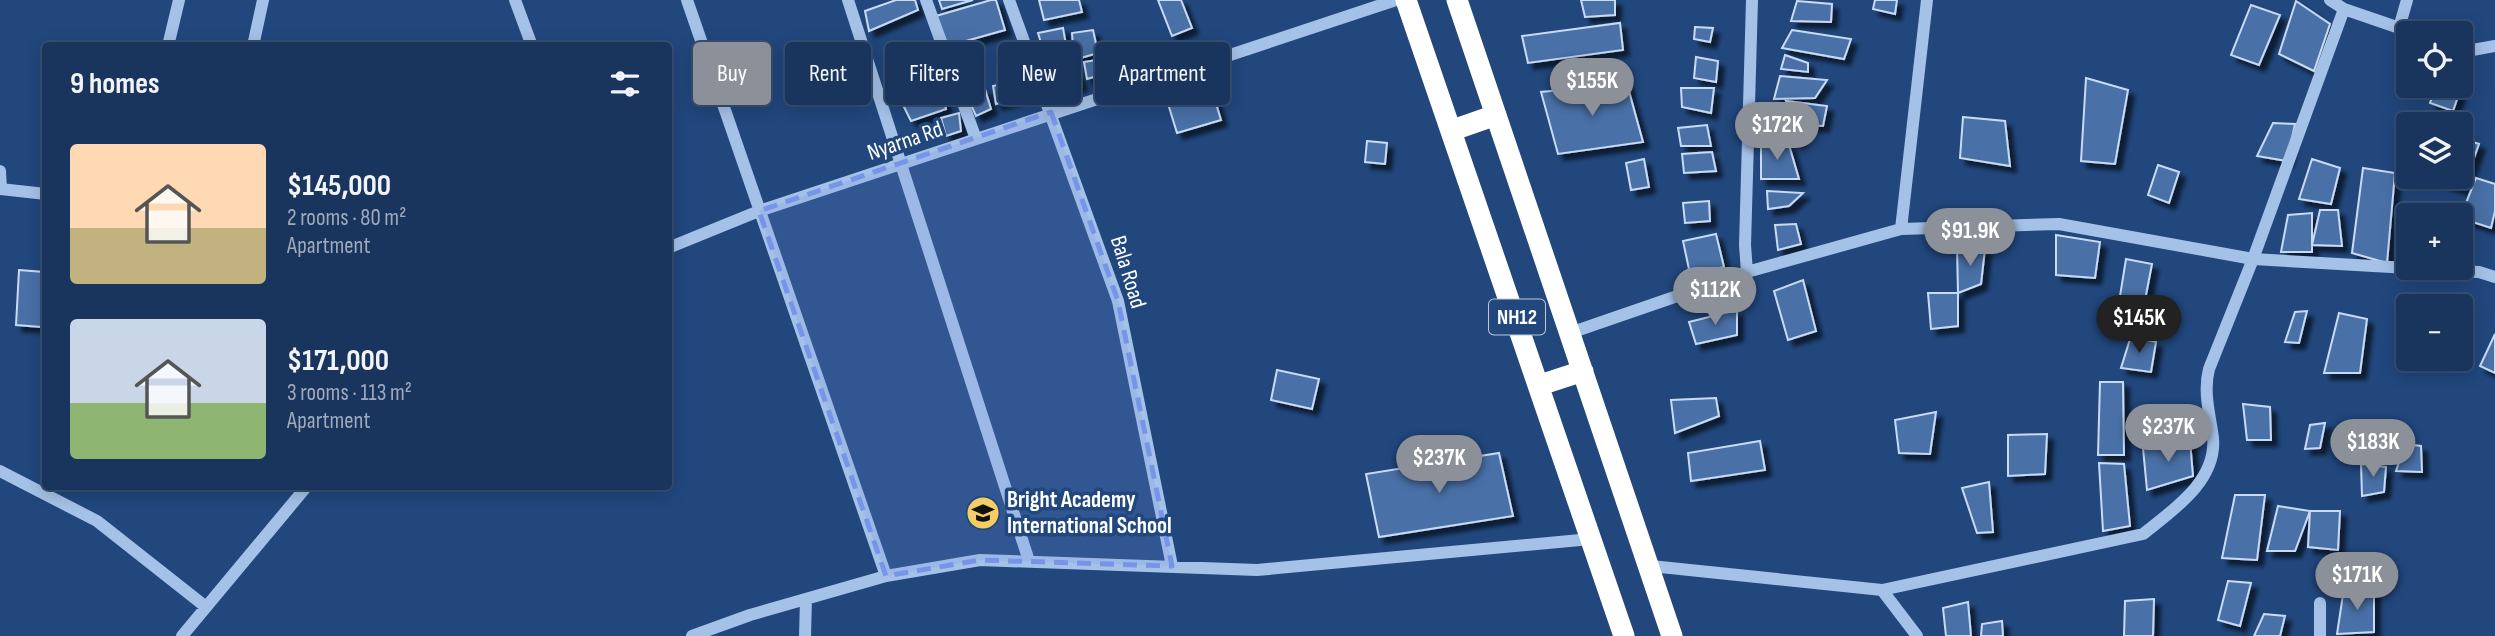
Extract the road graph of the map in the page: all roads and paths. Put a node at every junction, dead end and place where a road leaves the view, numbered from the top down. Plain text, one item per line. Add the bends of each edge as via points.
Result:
1 (179, 0) edge
2 (263, 0) edge
3 (515, 0) edge
4 (687, 0) edge
5 (848, 0) edge
6 (926, 0) edge
7 (1009, 0) edge
8 (1396, 0) edge
9 (1406, 0) edge
10 (1457, 0) edge
11 (1752, 0) edge
12 (1927, 0) edge
13 (2330, 0) edge
14 (2407, 0) edge
15 (2344, 9) junction
16 (2401, 21) edge
17 (2396, 27) edge
18 (170, 42) edge
19 (254, 42) edge
20 (531, 42) edge
21 (2495, 46) edge
22 (2473, 50) edge
23 (1051, 112) junction
24 (1496, 115) junction
25 (1452, 130) junction
26 (976, 139) junction
27 (901, 166) junction
28 (0, 170) edge
29 (1, 189) edge
30 (42, 194) edge
31 (759, 211) junction
32 (1901, 229) junction
33 (672, 246) edge
34 (2253, 259) junction
35 (2396, 267) edge
36 (1747, 272) junction
37 (2473, 272) edge
38 (2495, 277) edge
39 (1570, 333) junction
40 (1583, 371) junction
41 (1540, 385) junction
42 (0, 471) edge
43 (304, 490) edge
44 (1591, 539) junction
45 (1029, 561) junction
46 (1172, 566) junction
47 (1651, 566) junction
48 (886, 576) junction
49 (1882, 590) junction
50 (806, 599) junction
51 (2320, 603) dead end
52 (206, 607) junction
53 (182, 636) edge
54 (692, 636) edge
55 (805, 636) edge
56 (1624, 636) edge
57 (1672, 636) edge
58 (1917, 636) edge
59 (2320, 636) edge

1 - 18 street
2 - 19 street
3 - 20 street
4 - 31 street
5 - 27 street
6 - 26 street
7 - 23 street, Bala Road
8 - 23 street, Nyarna Rd
9 - 25 highway, NH12
10 - 24 highway, NH12
11 - 36 street
12 - 32 street
13 - 15 street
14 - 16 street
15 - 17 street
15 - 34 street
21 - 22 street
23 - 26 street, Nyarna Rd
23 - 46 street, Bala Road via 1118,302
24 - 25 highway
24 - 39 highway, NH12
25 - 41 highway, NH12
26 - 27 street, Nyarna Rd
27 - 31 street, Nyarna Rd
27 - 45 street
28 - 29 street
29 - 30 street
31 - 33 street, Nyarna Rd
31 - 48 street
32 - 34 street via 2059,224
32 - 36 street
34 - 35 street
34 - 49 street via 2206,381 2212,462 2177,507 2143,534
36 - 39 street
37 - 38 street
39 - 40 highway, NH12
40 - 41 highway
40 - 47 highway, NH12
41 - 44 highway, NH12
42 - 52 street via 97,521
43 - 52 street
44 - 46 street via 1257,570
44 - 56 highway, NH12
45 - 46 street
45 - 48 street via 980,560
47 - 49 street
47 - 57 highway, NH12
48 - 50 street
49 - 58 street
50 - 54 street
50 - 55 street
51 - 59 street
52 - 53 street

